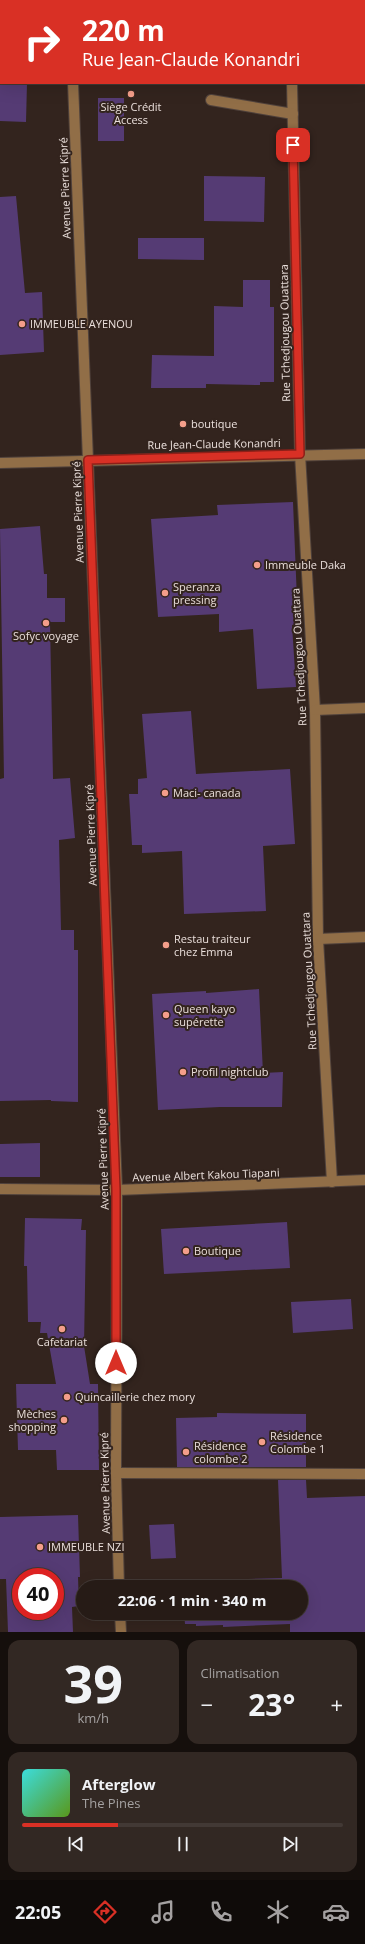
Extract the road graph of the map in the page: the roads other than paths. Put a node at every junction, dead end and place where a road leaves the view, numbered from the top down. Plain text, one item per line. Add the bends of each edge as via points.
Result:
1 (74, 84) edge
2 (292, 84) edge
3 (211, 100) dead end
4 (293, 114) junction
5 (300, 454) junction
6 (365, 454) edge
7 (88, 460) junction
8 (0, 463) edge
9 (365, 708) edge
10 (315, 710) junction
11 (365, 937) edge
12 (318, 939) junction
13 (365, 1180) edge
14 (332, 1182) junction
15 (0, 1189) edge
16 (116, 1190) junction
17 (116, 1473) junction
18 (365, 1474) edge
19 (120, 1580) edge
20 (120, 1620) edge
21 (121, 1632) edge

1 - 7 street, Avenue Pierre Kipré
2 - 4 street, Rue Tchedjougou Ouattara
3 - 4 street
4 - 5 street, Rue Tchedjougou Ouattara
5 - 6 street, Rue Jean-Claude Konandri
5 - 7 street, Rue Jean-Claude Konandri
5 - 10 street, Rue Tchedjougou Ouattara
7 - 8 street, Rue Jean-Claude Konandri
7 - 16 street, Avenue Pierre Kipré
9 - 10 street
10 - 12 street, Rue Tchedjougou Ouattara
11 - 12 street
12 - 14 street, Rue Tchedjougou Ouattara
13 - 14 street, Avenue Albert Kakou Tiapani
14 - 16 street, Avenue Albert Kakou Tiapani
15 - 16 street, Avenue Albert Kakou Tiapani
16 - 17 street, Avenue Pierre Kipré
17 - 18 street
17 - 19 street, Avenue Pierre Kipré
20 - 21 street

